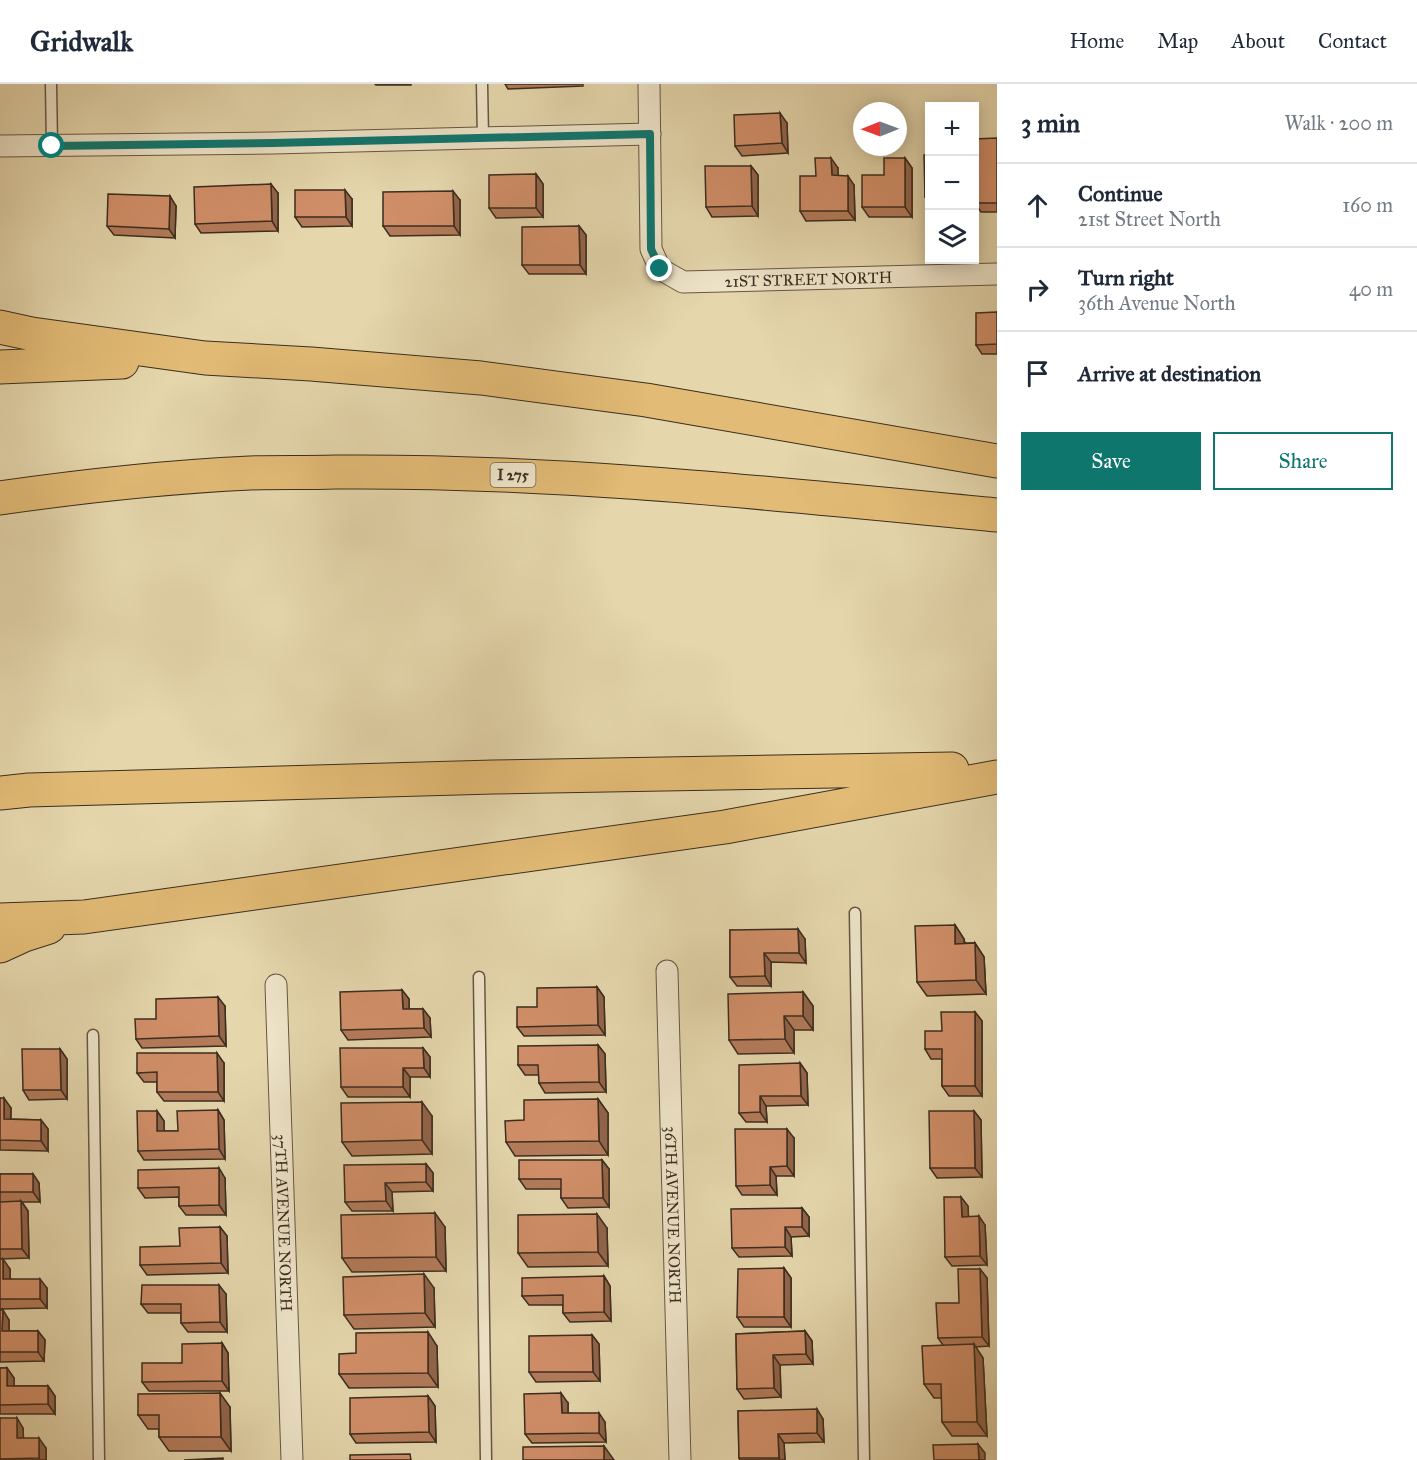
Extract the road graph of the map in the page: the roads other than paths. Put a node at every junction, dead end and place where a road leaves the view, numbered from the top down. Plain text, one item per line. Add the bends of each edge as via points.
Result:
1 (51, 84) edge
2 (482, 84) edge
3 (649, 84) edge
4 (650, 134) junction
5 (483, 138) junction
6 (0, 146) edge
7 (52, 146) junction
8 (997, 274) edge
9 (0, 327) edge
10 (205, 358) junction
11 (0, 368) edge
12 (997, 461) edge
13 (14, 496) edge
14 (997, 515) edge
15 (997, 768) edge
16 (997, 777) edge
17 (14, 792) edge
18 (855, 913) dead end
19 (84, 917) junction
20 (0, 920) edge
21 (0, 946) edge
22 (668, 970) dead end
23 (479, 977) dead end
24 (276, 985) dead end
25 (93, 1035) dead end
26 (99, 1460) edge
27 (292, 1460) edge
28 (486, 1460) edge
29 (680, 1460) edge
30 (864, 1460) edge

1 - 7 lane
2 - 5 lane
3 - 4 street
4 - 5 street
4 - 8 street, 21ST STREET NORTH via 651,249 660,269 683,282
5 - 7 street
6 - 7 street
9 - 10 highway
10 - 11 highway
10 - 12 highway via 481,378 646,400
13 - 14 highway, I 275 via 154,479 252,473 453,473 719,489
15 - 17 highway via 493,777
16 - 19 highway via 725,827
18 - 30 lane
19 - 20 highway
19 - 21 highway via 24,934
22 - 29 street, 36TH AVENUE NORTH
23 - 28 lane
24 - 27 street, 37TH AVENUE NORTH
25 - 26 lane

